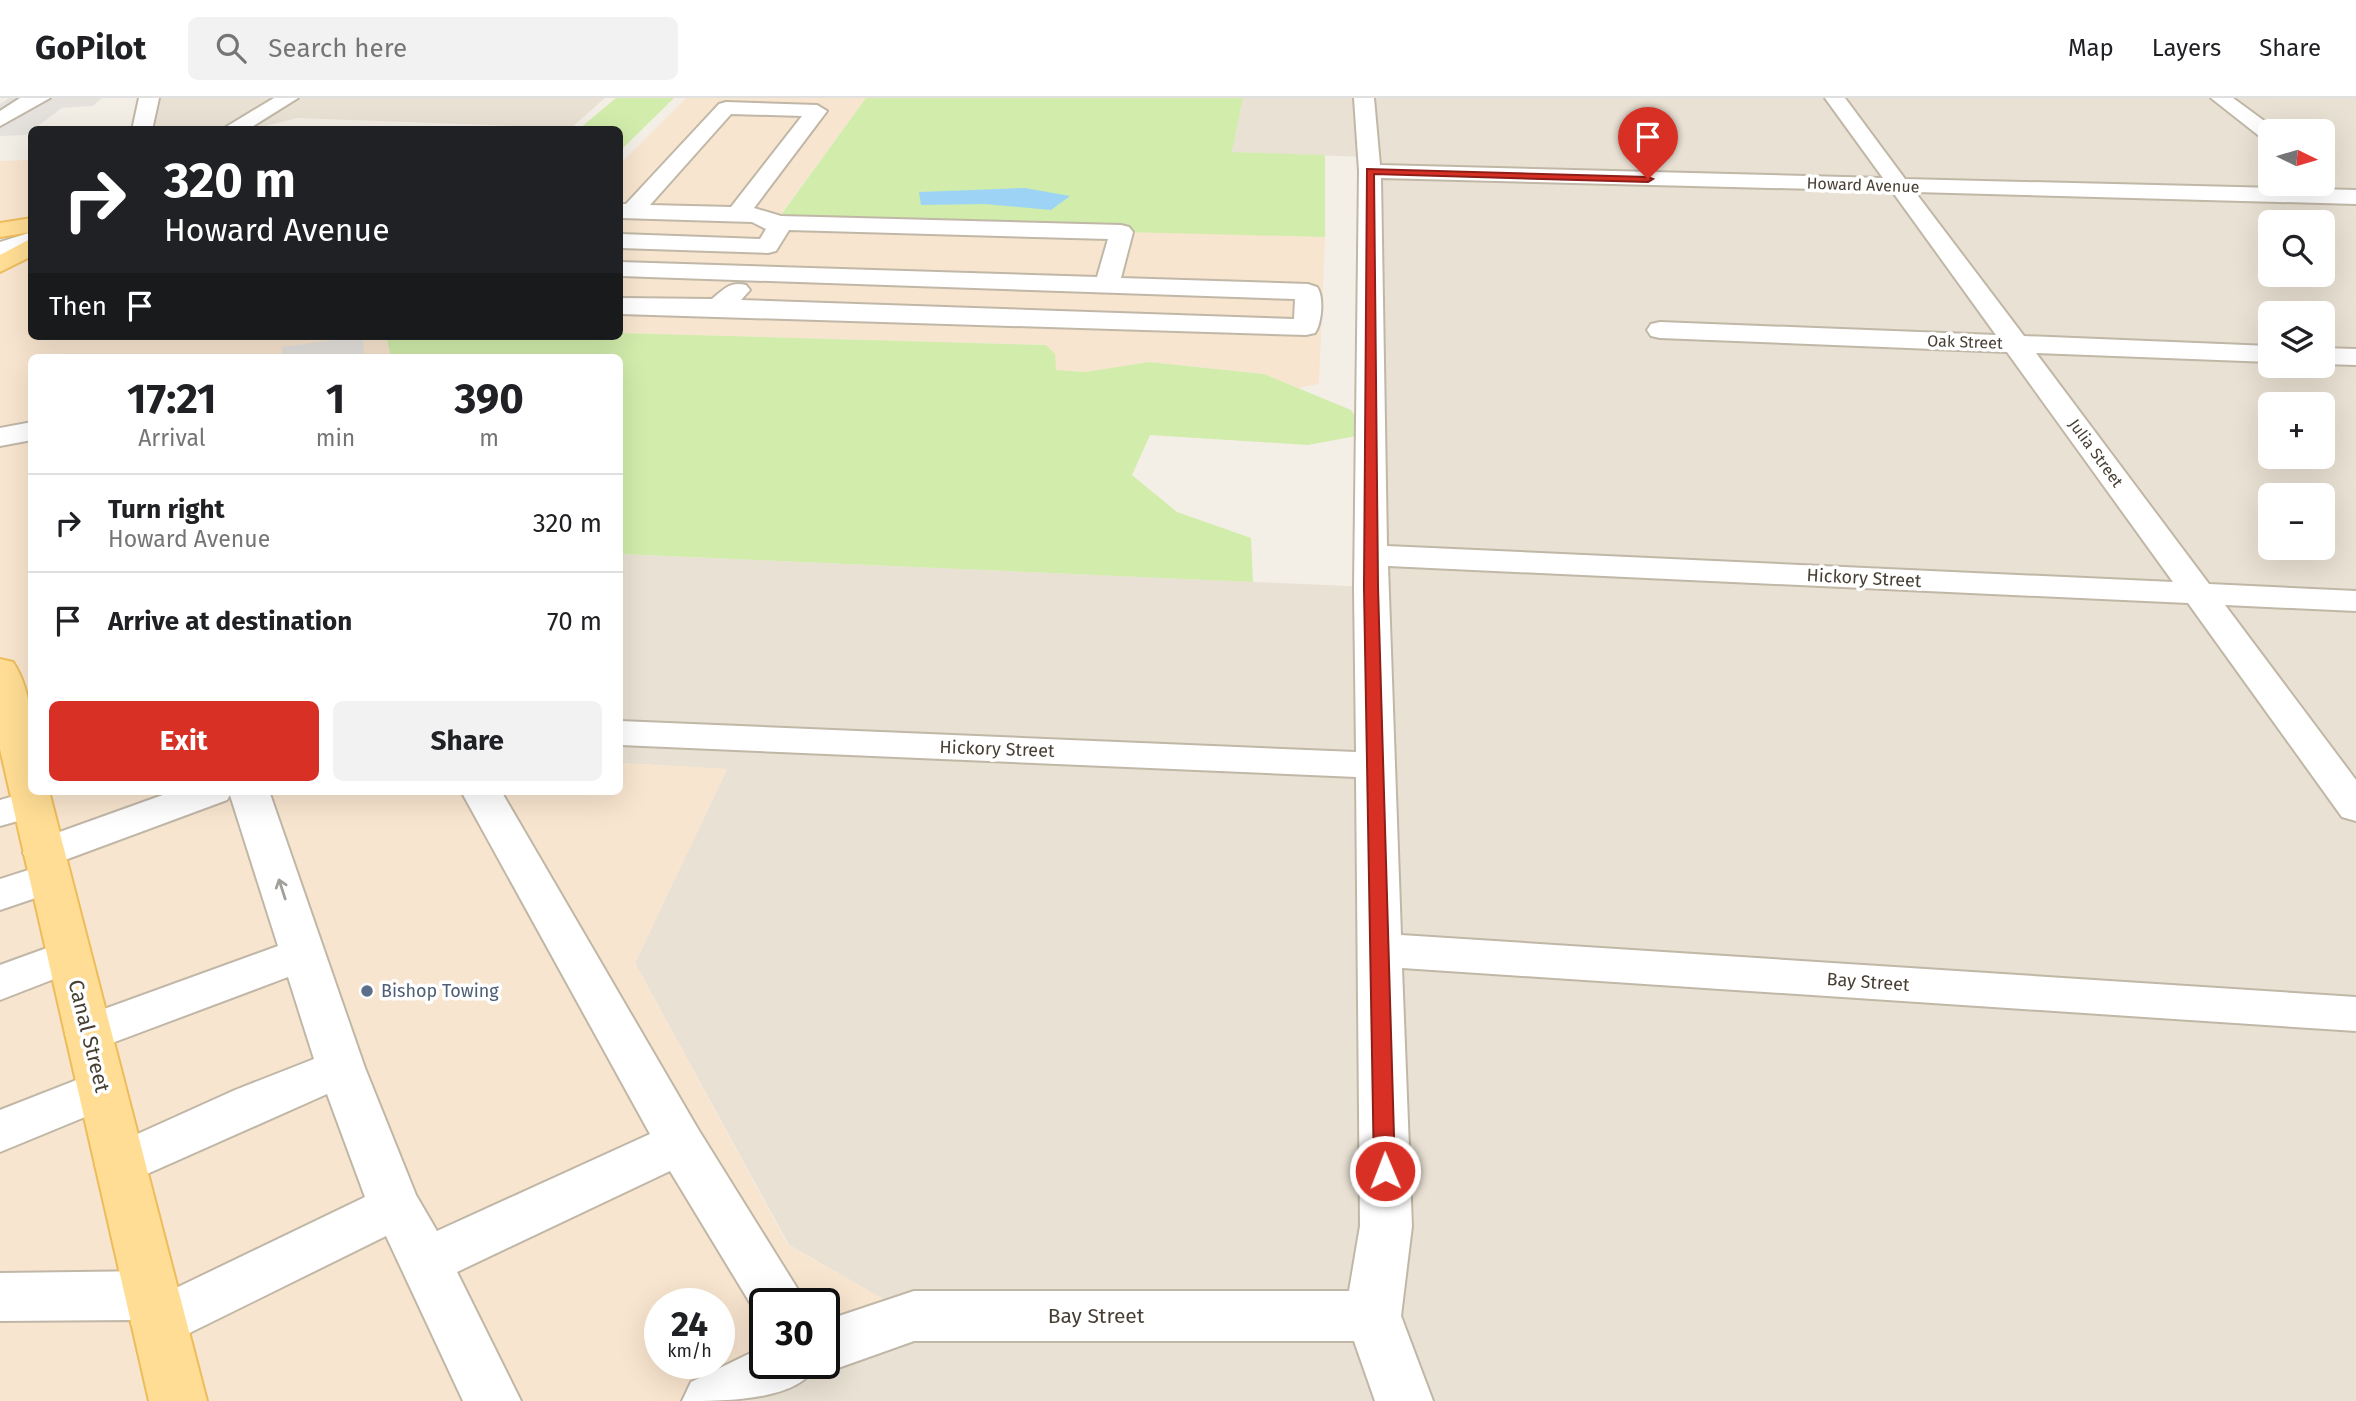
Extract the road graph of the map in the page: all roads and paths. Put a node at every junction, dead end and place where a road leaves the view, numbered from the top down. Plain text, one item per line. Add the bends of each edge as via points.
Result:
1 (40, 98) edge
2 (149, 98) edge
3 (288, 98) edge
4 (1364, 98) edge
5 (1835, 98) edge
6 (2221, 98) edge
7 (0, 120) edge
8 (143, 126) edge
9 (238, 126) edge
10 (2258, 126) edge
11 (1370, 171) junction
12 (2335, 185) edge
13 (1899, 187) junction
14 (2354, 199) edge
15 (626, 211) edge
16 (737, 215) junction
17 (28, 226) edge
18 (0, 230) edge
19 (771, 234) junction
20 (28, 240) edge
21 (623, 241) edge
22 (28, 248) edge
23 (0, 250) edge
24 (0, 265) edge
25 (623, 269) edge
26 (751, 274) junction
27 (1107, 286) junction
28 (623, 306) edge
29 (719, 307) junction
30 (1660, 330) dead end
31 (2017, 344) junction
32 (2258, 354) edge
33 (2335, 356) edge
34 (2356, 357) edge
35 (28, 432) edge
36 (0, 437) edge
37 (1371, 555) junction
38 (2198, 593) junction
39 (2356, 601) edge
40 (0, 670) edge
41 (623, 733) edge
42 (1376, 765) junction
43 (204, 795) edge
44 (250, 795) edge
45 (483, 795) edge
46 (16, 808) edge
47 (2356, 808) edge
48 (47, 866) junction
49 (0, 895) edge
50 (1380, 950) junction
51 (303, 954) junction
52 (69, 956) junction
53 (0, 983) edge
54 (2356, 1014) edge
55 (89, 1034) junction
56 (341, 1068) junction
57 (102, 1089) junction
58 (0, 1132) edge
59 (680, 1143) junction
60 (120, 1166) junction
61 (395, 1207) junction
62 (425, 1262) junction
63 (770, 1288) edge
64 (0, 1297) edge
65 (155, 1309) junction
66 (1373, 1316) junction
67 (840, 1342) edge
68 (756, 1379) edge
69 (178, 1401) edge
70 (492, 1401) edge
71 (712, 1401) edge
72 (1404, 1401) edge

1 - 7 street
2 - 8 street
3 - 9 street
4 - 11 street
5 - 13 street, Julia Street
6 - 10 street
11 - 13 street, Howard Avenue
11 - 37 street
12 - 14 street
13 - 14 street, Howard Avenue
13 - 31 street, Julia Street
15 - 16 street
15 - 16 street via 726,108 817,111
16 - 19 street via 754,215
17 - 18 main road
19 - 21 street
19 - 26 street
19 - 27 street via 1121,232
20 - 23 street
22 - 24 main road
25 - 26 street
26 - 27 street
26 - 29 street
27 - 29 street via 1308,292 1306,327
28 - 29 street
30 - 31 street, Oak Street
31 - 32 street, Oak Street
31 - 38 street, Julia Street
33 - 34 street
35 - 36 street
37 - 38 street, Hickory Street
37 - 42 street
38 - 39 street, Hickory Street
38 - 47 street, Julia Street
40 - 46 main road, Canal Street
41 - 42 street, Hickory Street
42 - 50 street
43 - 48 street
51 -> 44 street
45 - 59 street
46 - 48 main road, Canal Street
48 - 49 street
48 - 52 main road, Canal Street
50 - 54 street, Bay Street
50 - 66 street via 1386,1226
51 - 55 street
51 - 56 street
52 - 53 street
52 - 55 main road, Canal Street
55 - 57 main road, Canal Street
56 - 60 street
56 - 61 street
57 - 58 street
57 - 60 main road, Canal Street
59 - 62 street
59 - 63 street
60 - 65 main road, Canal Street
61 - 62 street
61 - 65 street
62 - 70 street
64 - 65 street
65 - 69 main road, Canal Street
66 - 67 street, Bay Street via 914,1316
66 - 72 street
68 - 71 street

